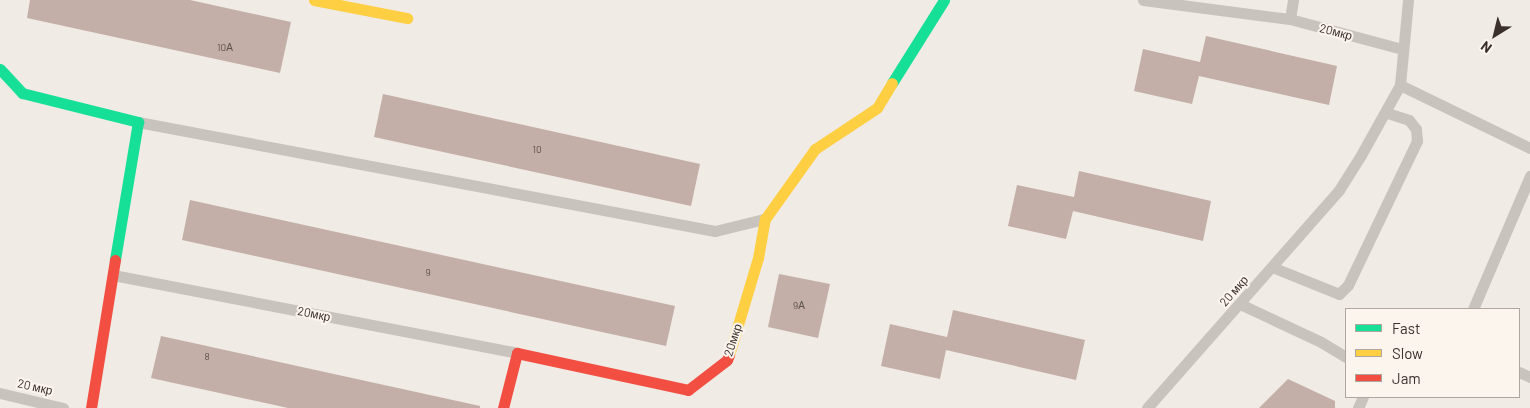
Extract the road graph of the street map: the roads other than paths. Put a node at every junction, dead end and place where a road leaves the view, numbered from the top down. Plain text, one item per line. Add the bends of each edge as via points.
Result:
1 (314, 0) edge
2 (944, 0) edge
3 (1143, 0) edge
4 (1293, 0) edge
5 (1408, 0) edge
6 (407, 18) dead end
7 (1290, 19) junction
8 (1402, 49) junction
9 (0, 69) edge
10 (1400, 85) junction
11 (1387, 113) junction
12 (138, 122) junction
13 (1530, 148) edge
14 (1530, 176) edge
15 (765, 218) junction
16 (1272, 267) junction
17 (111, 275) junction
18 (1240, 304) junction
19 (1473, 308) edge
20 (517, 353) junction
21 (1345, 356) edge
22 (0, 393) edge
23 (63, 408) edge
24 (91, 408) edge
25 (503, 408) edge
26 (1147, 408) edge

1 - 6 street
2 - 15 street via 877,108 815,149
3 - 7 lane, 20мкр
4 - 7 lane
5 - 8 lane
7 - 8 lane, 20мкр
8 - 10 lane
9 - 12 street via 22,93
10 - 11 lane, 20 мкр
10 - 13 lane
11 - 16 lane, 20 мкр via 1339,190
11 - 16 lane via 1409,120 1416,129 1417,141 1348,285 1339,294
12 - 15 lane via 715,232
12 - 17 street
14 - 19 lane
15 - 20 street, 20мкр via 758,258 727,360 688,390
16 - 18 lane, 20 мкр
17 - 20 lane, 20мкр
17 - 24 street
18 - 21 lane
18 - 26 lane, 20 мкр
20 - 25 street
22 - 23 lane, 20 мкр

